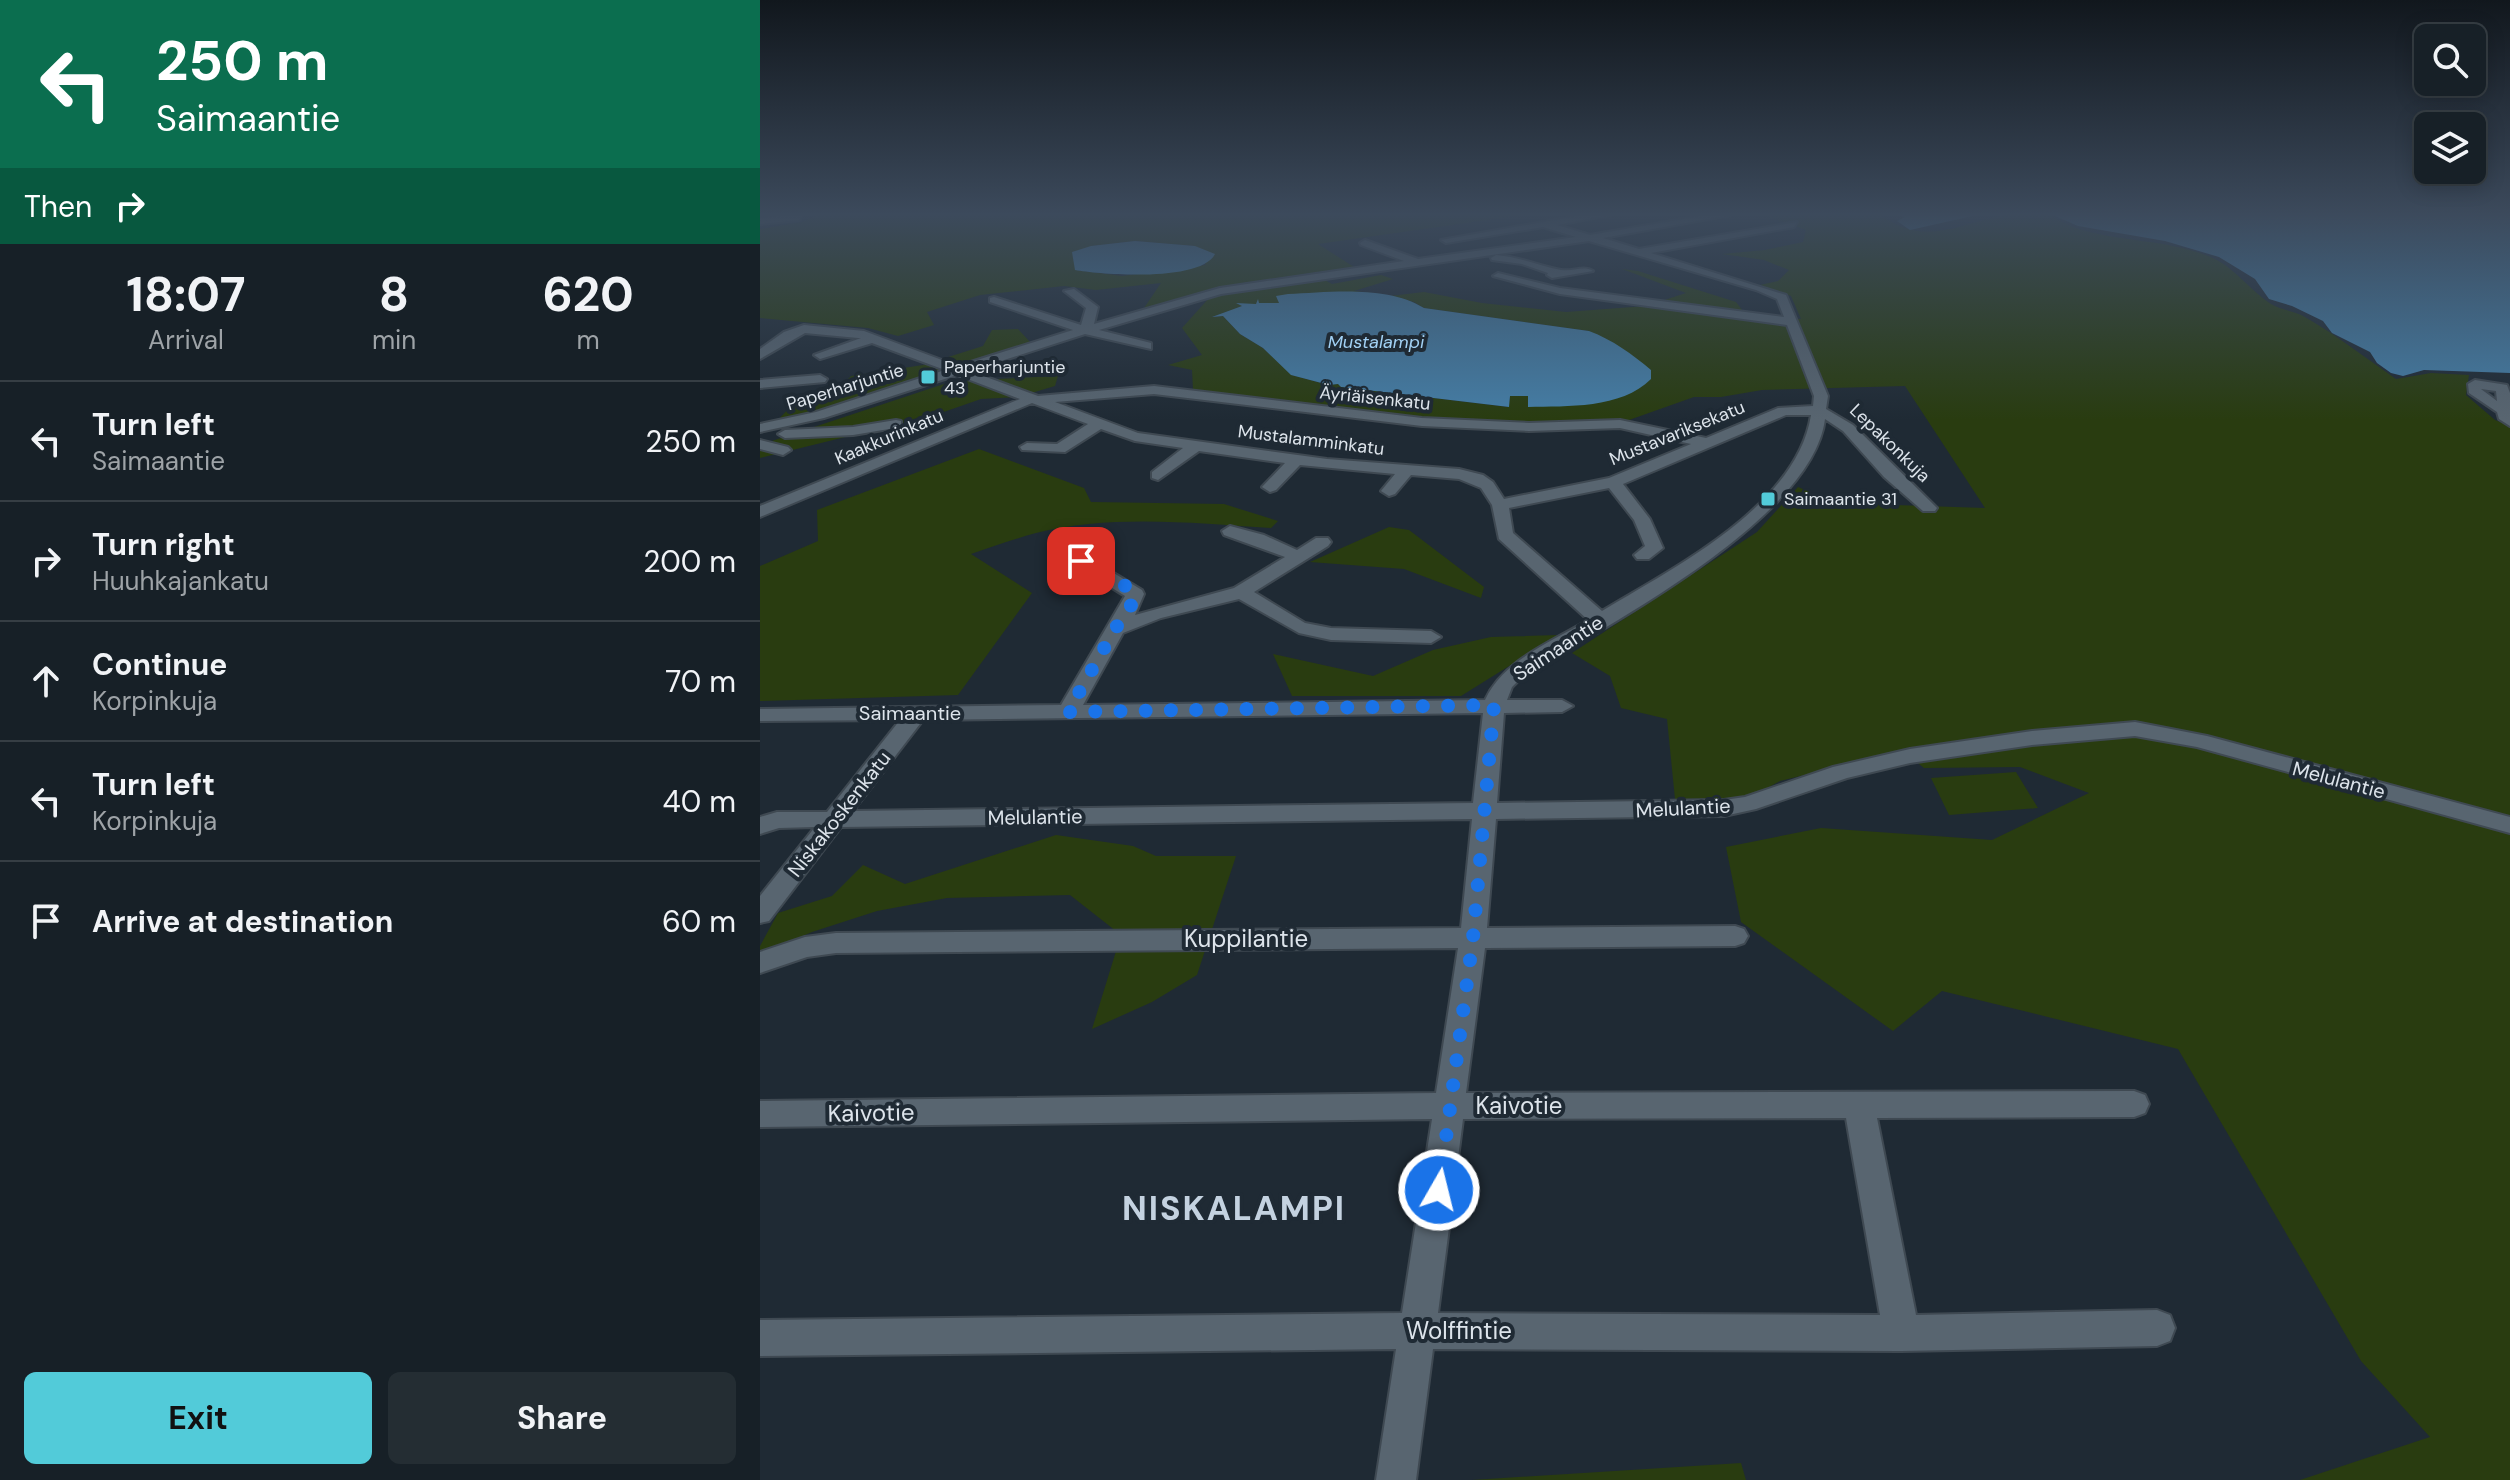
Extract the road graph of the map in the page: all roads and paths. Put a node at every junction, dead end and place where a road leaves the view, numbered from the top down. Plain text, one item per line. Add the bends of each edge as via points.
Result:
1 (1269, 282) edge
2 (1519, 282) edge
3 (1734, 282) edge
4 (1070, 291) dead end
5 (994, 300) dead end
6 (1791, 322) junction
7 (1085, 330) junction
8 (872, 339) junction
9 (1147, 346) dead end
10 (760, 355) edge
11 (820, 355) dead end
12 (957, 371) junction
13 (820, 379) dead end
14 (760, 384) edge
15 (1035, 399) junction
16 (1821, 411) junction
17 (1100, 423) junction
18 (896, 424) dead end
19 (760, 428) edge
20 (760, 438) edge
21 (1708, 443) junction
22 (760, 444) edge
23 (1197, 445) junction
24 (1027, 447) dead end
25 (783, 450) dead end
26 (1296, 460) junction
27 (1407, 470) junction
28 (1158, 475) dead end
29 (1613, 482) junction
30 (1270, 487) dead end
31 (1389, 491) dead end
32 (1500, 505) junction
33 (1929, 508) dead end
34 (760, 512) edge
35 (1230, 531) dead end
36 (1322, 542) dead end
37 (1643, 555) dead end
38 (1297, 556) junction
39 (1081, 561) dead end
40 (1241, 592) junction
41 (1600, 620) junction
42 (1115, 629) junction
43 (1431, 637) dead end
44 (1494, 705) junction
45 (1562, 706) dead end
46 (1068, 712) junction
47 (917, 713) junction
48 (760, 715) edge
49 (1486, 811) junction
50 (834, 819) junction
51 (2510, 825) edge
52 (760, 826) edge
53 (760, 914) edge
54 (1735, 936) dead end
55 (1473, 938) junction
56 (760, 963) edge
57 (2134, 1104) dead end
58 (1451, 1106) junction
59 (1860, 1107) junction
60 (760, 1114) edge
61 (2157, 1328) dead end
62 (1418, 1331) junction
63 (1901, 1333) junction
64 (760, 1338) edge
65 (1396, 1480) edge

1 - 7 street, Paperharjuntie via 1171,303
2 - 6 street
3 - 6 street via 1782,297
4 - 7 street via 1092,307
5 - 7 street
6 - 16 street via 1816,377
7 - 9 street
7 - 12 street, Paperharjuntie
8 - 10 street, Mustalamminkatu via 804,329
8 - 11 street
8 - 12 street, Mustalamminkatu
12 - 15 street, Mustalamminkatu
12 - 19 street, Paperharjuntie
13 - 14 street
15 - 17 street, Mustalamminkatu
15 - 21 street, Äyriäisenkatu via 1154,390 1422,422 1620,424
15 - 34 street, Kaakkurinkatu
16 - 21 street, Mustavariksekatu via 1783,411
16 - 33 street, Lepakonkuja via 1844,423
16 - 41 street, Saimaantie via 1798,466 1776,496 1713,549
17 - 23 street, Mustalamminkatu via 1135,437
17 - 24 street via 1060,449
18 - 20 street
21 - 29 street, Mustavariksekatu
22 - 25 street
23 - 26 street, Mustalamminkatu
23 - 28 street
26 - 27 street, Mustalamminkatu
26 - 30 street
27 - 31 street
27 - 32 street, Mustalamminkatu via 1477,478
29 - 32 street, Mustavariksekatu
29 - 37 street via 1650,534 1654,548
32 - 41 street, Mustalamminkatu via 1501,523 1511,542
35 - 38 street
36 - 38 street
38 - 40 street
39 - 42 street via 1135,594
40 - 42 street
40 - 43 street via 1299,627 1331,634
41 - 44 street, Saimaantie via 1515,673
42 - 46 street
44 - 45 street
44 - 46 street, Saimaantie
44 - 49 street
46 - 47 street, Saimaantie
47 - 48 street, Saimaantie
47 - 50 street, Niskakoskenkatu
49 - 50 street, Melulantie
49 - 51 street, Melulantie via 1724,808 1910,756 2135,729 2199,741
49 - 55 street
50 - 52 street, Melulantie via 777,820
50 - 53 street, Niskakoskenkatu
54 - 55 street, Kuppilantie
55 - 56 street, Kuppilantie via 836,943 805,947
55 - 58 street
57 - 59 street, Kaivotie
58 - 59 street, Kaivotie
58 - 60 street, Kaivotie
58 - 62 street
59 - 63 street
61 - 63 street, Wolffintie
62 - 63 street, Wolffintie
62 - 64 street, Wolffintie
62 - 65 street

